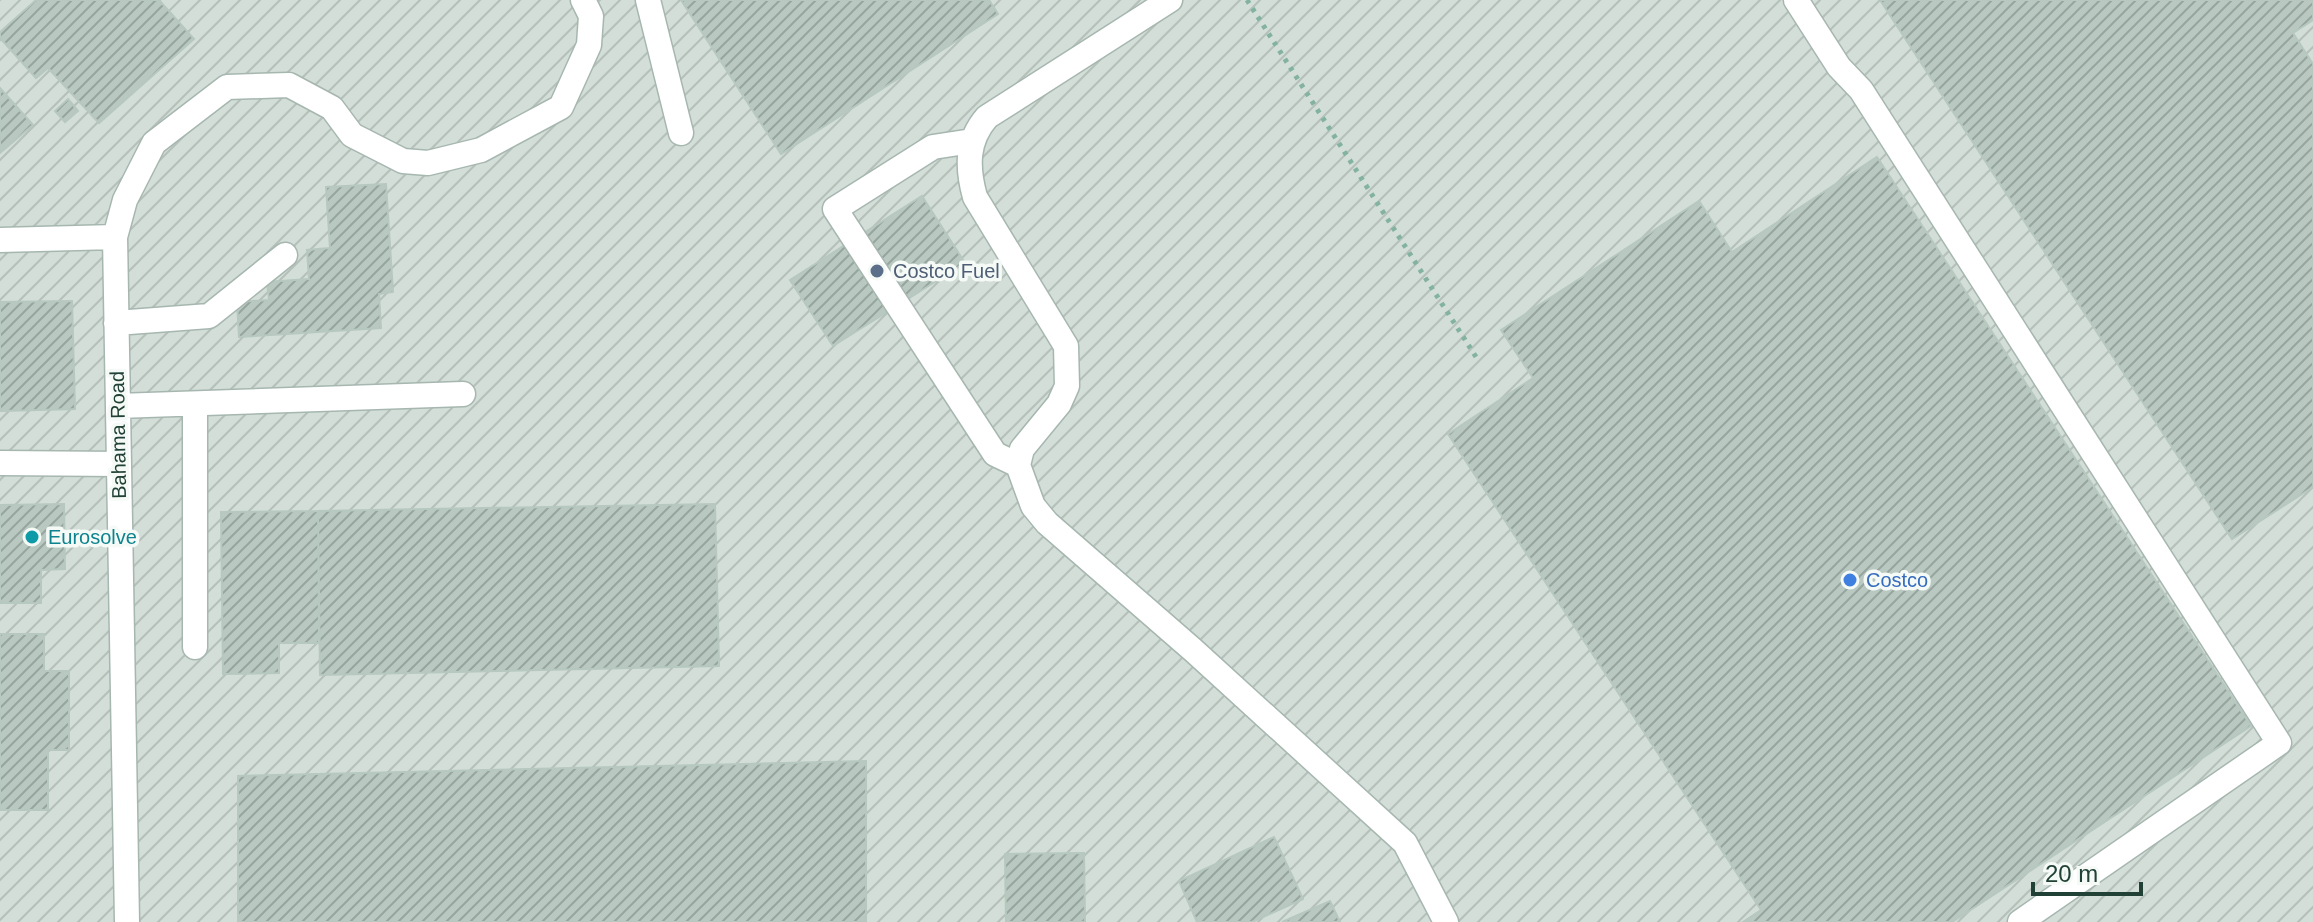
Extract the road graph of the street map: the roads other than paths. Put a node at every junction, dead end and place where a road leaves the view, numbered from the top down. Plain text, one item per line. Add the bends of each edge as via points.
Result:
1 (583, 0) edge
2 (648, 0) edge
3 (1170, 0) edge
4 (1796, 0) edge
5 (681, 133) dead end
6 (972, 141) junction
7 (115, 237) junction
8 (0, 240) edge
9 (285, 255) dead end
10 (116, 323) junction
11 (463, 394) dead end
12 (195, 404) junction
13 (118, 406) junction
14 (0, 463) edge
15 (119, 464) junction
16 (1018, 465) junction
17 (195, 647) dead end
18 (127, 922) edge
19 (1446, 922) edge
20 (2020, 922) edge

1 - 7 street, Bahama Road via 591,16 589,45 561,107 481,150 428,163 403,161 352,135 332,108 289,85 227,87 154,143 125,200
2 - 5 street
3 - 6 street via 987,117
4 - 20 street via 1839,67 1861,90 2279,743
6 - 16 street via 970,179 975,197 1059,331 1069,364 1059,404 1031,435
6 - 16 street via 933,147 835,209 995,454
7 - 8 street
7 - 10 street, Bahama Road
9 - 10 street via 209,316
10 - 13 street, Bahama Road
11 - 12 street
12 - 13 street
12 - 17 street
13 - 15 street, Bahama Road
14 - 15 street
15 - 18 street, Bahama Road
16 - 19 street via 1023,486 1047,523 1405,843

